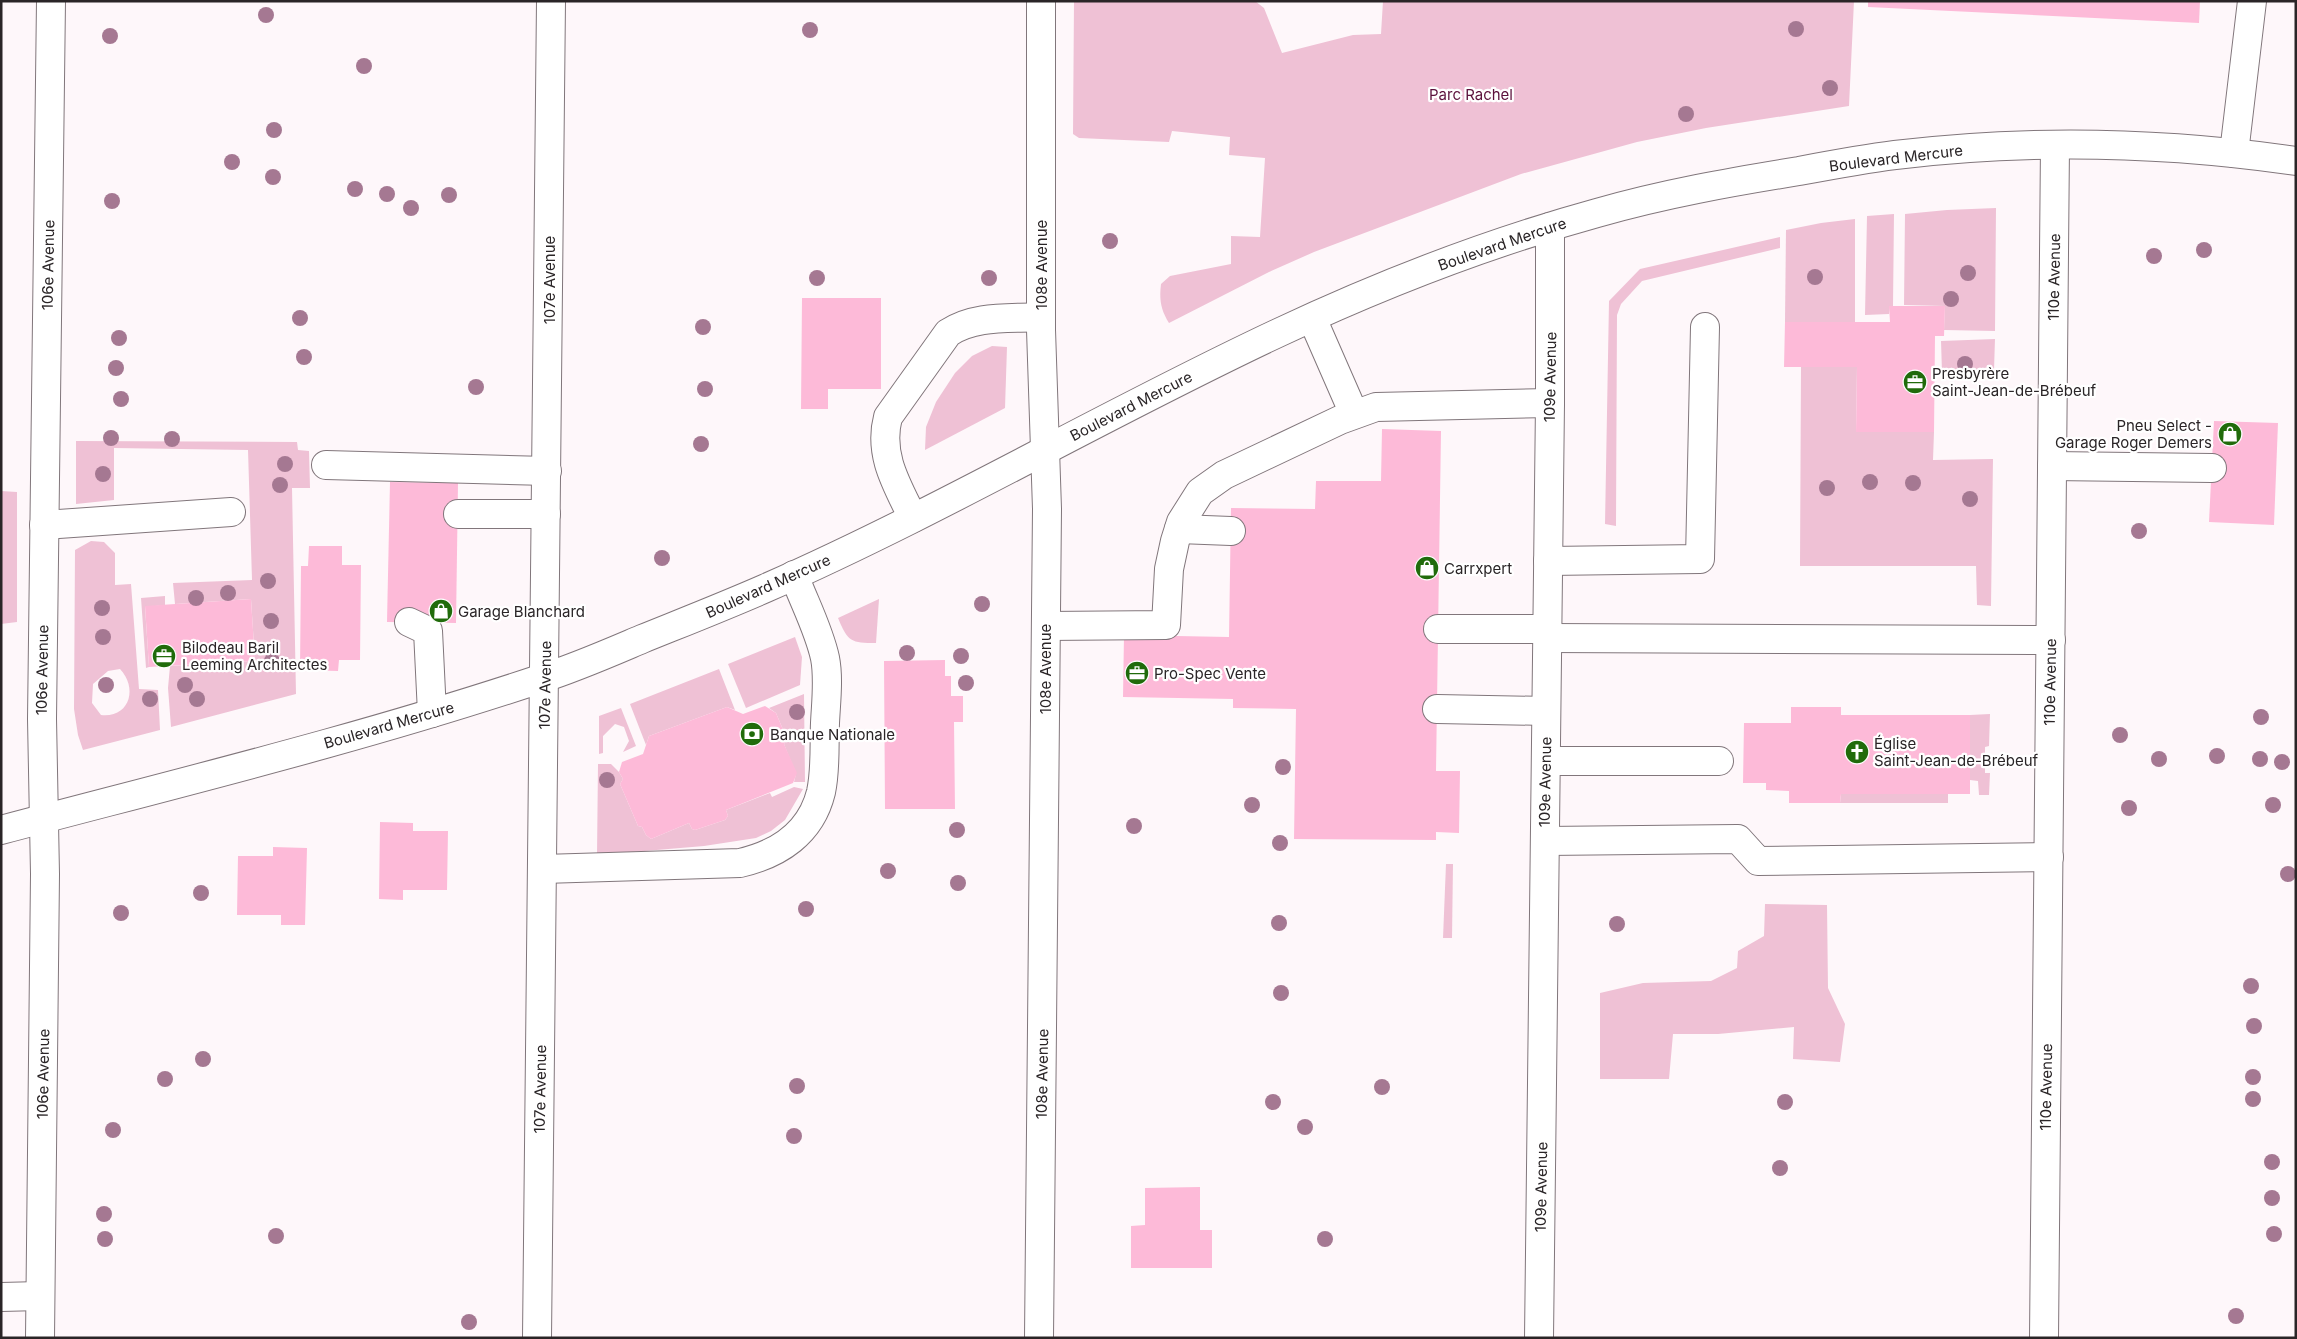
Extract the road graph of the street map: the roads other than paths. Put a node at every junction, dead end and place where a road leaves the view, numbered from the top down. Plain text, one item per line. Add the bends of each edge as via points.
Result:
1 (51, 1) edge
2 (551, 1) edge
3 (1041, 1) edge
4 (2252, 1) edge
5 (2055, 145) junction
6 (2234, 153) junction
7 (2296, 161) edge
8 (1550, 227) junction
9 (1041, 317) junction
10 (1312, 318) junction
11 (1705, 327) dead end
12 (1550, 403) junction
13 (1354, 414) junction
14 (1046, 450) junction
15 (326, 466) dead end
16 (2052, 466) junction
17 (2212, 468) dead end
18 (547, 471) junction
19 (231, 512) dead end
20 (458, 514) dead end
21 (546, 514) junction
22 (913, 518) junction
23 (44, 524) junction
24 (1179, 529) junction
25 (1231, 531) dead end
26 (1548, 560) junction
27 (794, 575) junction
28 (409, 622) dead end
29 (1046, 626) junction
30 (1438, 629) dead end
31 (1547, 633) junction
32 (2051, 640) junction
33 (545, 678) junction
34 (1437, 709) dead end
35 (1546, 711) junction
36 (432, 713) junction
37 (1546, 761) junction
38 (1719, 761) dead end
39 (44, 818) junction
40 (1, 830) edge
41 (1545, 841) junction
42 (2049, 857) junction
43 (543, 869) junction
44 (40, 1296) junction
45 (1, 1297) edge
46 (40, 1338) edge
47 (538, 1338) edge
48 (1039, 1338) edge
49 (1539, 1338) edge
50 (2044, 1338) edge

1 - 23 street, 106e Avenue
2 - 18 street, 107e Avenue
3 - 9 street, 108e Avenue
4 - 6 street
5 - 6 street, Boulevard Mercure via 2166,147
5 - 8 street, Boulevard Mercure via 1889,155 1730,182 1599,212
5 - 16 street, 110e Avenue
6 - 7 street, Boulevard Mercure
8 - 10 street, Boulevard Mercure via 1437,266
8 - 12 street, 109e Avenue
9 - 14 street, 108e Avenue
9 - 22 street via 972,321 960,325 948,333 888,417 884,432 890,472
10 - 13 street
10 - 14 street, Boulevard Mercure via 1202,369
11 - 26 street via 1700,559
12 - 13 street via 1376,407
12 - 26 street, 109e Avenue
13 - 24 street via 1213,482 1196,499
14 - 22 street, Boulevard Mercure
14 - 29 street, 108e Avenue
15 - 18 street
16 - 17 street
16 - 32 street, 110e Avenue
18 - 21 street, 107e Avenue
19 - 23 street
20 - 21 street
21 - 33 street, 107e Avenue
22 - 27 street, Boulevard Mercure
23 - 39 street, 106e Avenue
24 - 25 street
24 - 29 street via 1169,569 1166,625
26 - 31 street, 109e Avenue
27 - 33 street, Boulevard Mercure
27 - 43 street via 822,644 827,671 821,793 812,815 799,832 787,845 770,855 740,864
28 - 36 street via 428,631
29 - 48 street, 108e Avenue
30 - 31 street
31 - 32 street
31 - 35 street, 109e Avenue
32 - 42 street, 110e Avenue
33 - 36 street, Boulevard Mercure
33 - 43 street, 107e Avenue
34 - 35 street
35 - 37 street, 109e Avenue
36 - 39 street, Boulevard Mercure via 210,777
37 - 38 street
37 - 41 street, 109e Avenue
39 - 40 street, Boulevard Mercure
39 - 44 street, 106e Avenue
41 - 42 street via 1738,839 1758,861
41 - 49 street, 109e Avenue
42 - 50 street, 110e Avenue
43 - 47 street, 107e Avenue
44 - 45 street
44 - 46 street, 106e Avenue

